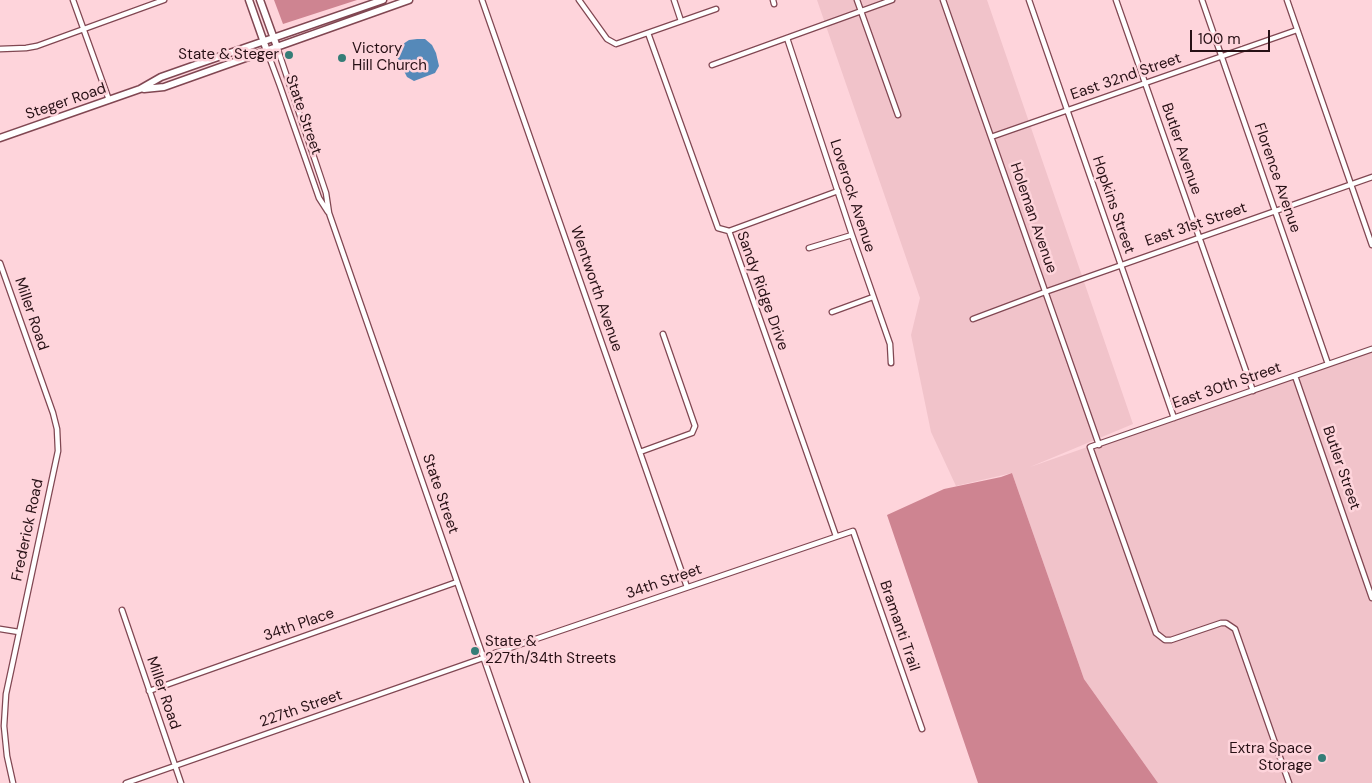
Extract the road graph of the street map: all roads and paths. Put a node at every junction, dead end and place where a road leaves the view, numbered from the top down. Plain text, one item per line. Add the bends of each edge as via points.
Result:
1 (73, 0) edge
2 (163, 0) edge
3 (249, 0) edge
4 (260, 0) edge
5 (383, 0) edge
6 (410, 0) edge
7 (482, 0) edge
8 (579, 0) edge
9 (674, 0) edge
10 (857, 0) edge
11 (892, 0) edge
12 (943, 0) edge
13 (1029, 0) edge
14 (1116, 0) edge
15 (1202, 0) edge
16 (1287, 0) edge
17 (716, 9) dead end
18 (861, 11) junction
19 (680, 21) junction
20 (83, 30) junction
21 (1297, 30) junction
22 (648, 33) junction
23 (274, 37) junction
24 (787, 38) junction
25 (263, 41) junction
26 (277, 47) junction
27 (0, 49) edge
28 (267, 51) junction
29 (1222, 57) junction
30 (712, 65) dead end
31 (1145, 83) junction
32 (140, 90) junction
33 (109, 100) junction
34 (1067, 110) junction
35 (898, 115) dead end
36 (991, 137) junction
37 (0, 138) edge
38 (1372, 176) edge
39 (1351, 184) junction
40 (838, 191) junction
41 (1275, 211) junction
42 (329, 213) junction
43 (729, 231) junction
44 (852, 235) junction
45 (1199, 237) junction
46 (1372, 245) edge
47 (809, 248) dead end
48 (0, 264) edge
49 (1121, 265) junction
50 (1045, 292) junction
51 (873, 297) junction
52 (832, 312) dead end
53 (973, 319) dead end
54 (663, 334) dead end
55 (1372, 349) edge
56 (891, 363) dead end
57 (1328, 364) junction
58 (1295, 376) junction
59 (1253, 391) junction
60 (1174, 418) junction
61 (57, 429) joint
62 (1099, 444) junction
63 (640, 452) junction
64 (852, 531) joint
65 (836, 536) junction
66 (457, 582) junction
67 (687, 587) junction
68 (1372, 598) edge
69 (122, 610) dead end
70 (0, 629) edge
71 (18, 632) junction
72 (483, 658) junction
73 (149, 691) junction
74 (922, 729) dead end
75 (175, 766) junction
76 (13, 783) edge
77 (126, 783) edge
78 (181, 783) edge
79 (527, 783) edge
80 (1289, 783) edge

1 - 20 street
2 - 20 street
3 - 25 street
4 - 23 street
5 - 23 street, Steger Road
6 - 26 street, Steger Road
7 - 63 street, Wentworth Avenue
8 - 22 street via 607,39 616,44
9 - 19 street
10 - 18 street
11 - 18 street
12 - 36 street, Holeman Avenue
13 - 34 street, Hopkins Street
14 - 31 street, Butler Avenue
15 - 29 street, Florence Avenue
16 - 21 street
17 - 19 street
18 - 24 street
18 - 35 street
19 - 22 street
20 - 27 street via 37,46
20 - 33 street
21 - 29 street, East 32nd Street
21 - 39 street
22 - 43 street, Sandy Ridge Drive via 718,228
23 - 25 street, Steger Road
23 - 26 street
24 - 30 street
24 - 40 street, Loverock Avenue
25 - 28 street
25 - 32 street, Steger Road via 161,77
26 - 28 street, Steger Road
26 - 42 street, State Street via 326,193
28 - 32 street, Steger Road via 164,87
28 - 42 street, State Street via 319,198
29 - 31 street, East 32nd Street
29 - 41 street, Florence Avenue
31 - 34 street, East 32nd Street
31 - 45 street, Butler Avenue
32 - 33 street, Steger Road
33 - 37 street, Steger Road
34 - 36 street, East 32nd Street
34 - 49 street, Hopkins Street
36 - 50 street, Holeman Avenue
38 - 39 street, East 31st Street
39 - 41 street, East 31st Street
39 - 46 street
40 - 43 street
40 - 44 street, Loverock Avenue
41 - 45 street, East 31st Street
41 - 57 street, Florence Avenue
42 - 66 street, State Street
43 - 65 street, Sandy Ridge Drive
44 - 47 street
44 - 51 street, Loverock Avenue
45 - 49 street, East 31st Street
45 - 59 street, Butler Avenue
48 - 61 street, Miller Road
49 - 50 street, East 31st Street
49 - 60 street, Hopkins Street
50 - 53 street, East 31st Street
50 - 62 street, Holeman Avenue
51 - 52 street
51 - 56 street, Loverock Avenue via 890,344
54 - 63 street via 695,426 692,433
55 - 57 street, East 30th Street
57 - 58 street, East 30th Street
58 - 59 street, East 30th Street
58 - 68 street, Butler Street
59 - 60 street, East 30th Street
60 - 62 street, East 30th Street
61 - 71 street, Frederick Road via 58,450
62 - 80 street, East 30th Street via 1090,448 1156,634 1171,640 1226,623 1235,629
63 - 67 street, Wentworth Avenue
64 - 65 street, 34th Street
64 - 74 street, Bramanti Trail
65 - 67 street, 34th Street
66 - 72 street, State Street
66 - 73 street, 34th Place
67 - 72 street, 34th Street
69 - 73 street, Miller Road
70 - 71 street
71 - 76 street, Frederick Road via 6,694 4,726
72 - 75 street, 227th Street
72 - 79 street, State Street
73 - 75 street, Miller Road
75 - 77 street, 227th Street
75 - 78 street, Miller Road

